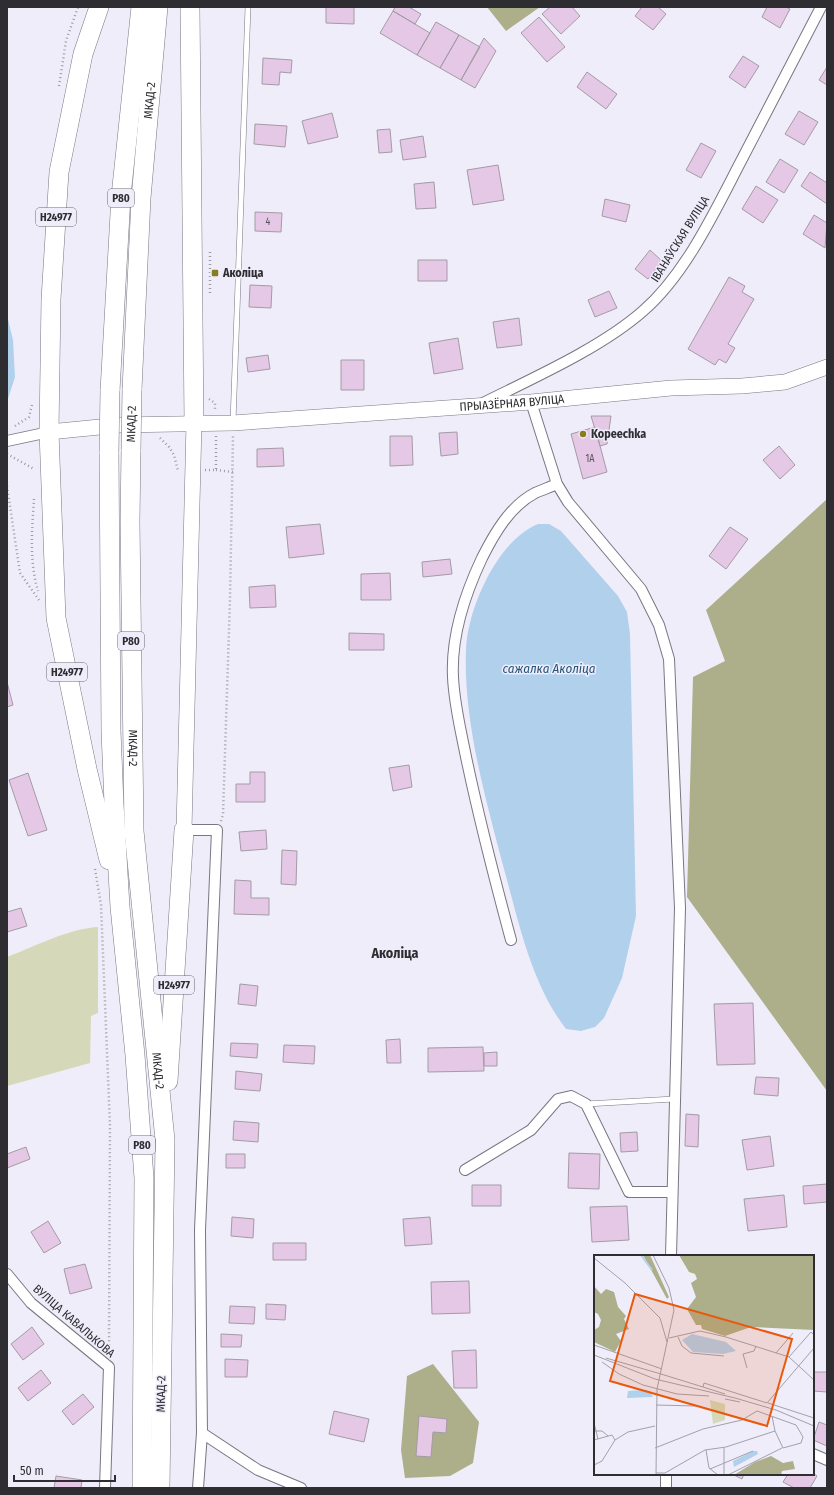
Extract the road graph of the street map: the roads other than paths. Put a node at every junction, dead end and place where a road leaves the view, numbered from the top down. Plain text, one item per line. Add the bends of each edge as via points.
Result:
1 (99, 7) edge
2 (141, 7) edge
3 (158, 7) edge
4 (190, 7) edge
5 (248, 7) edge
6 (821, 7) edge
7 (827, 367) edge
8 (531, 402) junction
9 (477, 406) junction
10 (194, 423) junction
11 (233, 428) junction
12 (49, 432) junction
13 (7, 441) edge
14 (557, 484) junction
15 (184, 830) junction
16 (120, 907) junction
17 (511, 940) dead end
18 (674, 1100) junction
19 (586, 1104) junction
20 (165, 1140) junction
21 (465, 1170) dead end
22 (672, 1192) junction
23 (671, 1255) edge
24 (7, 1274) edge
25 (202, 1433) junction
26 (814, 1454) edge
27 (827, 1460) edge
28 (666, 1475) edge
29 (105, 1488) edge
30 (142, 1488) edge
31 (160, 1488) edge
32 (198, 1488) edge
33 (301, 1488) edge
34 (666, 1488) edge

1 - 12 highway, Н24977 via 83,54 59,172 51,299
2 - 16 highway, Р80, bridge via 121,196 110,391 111,723
3 - 20 highway, МКАД-2 / Р80, bridge via 141,198 132,390 130,522 134,831
4 - 10 highway, Н24977
5 - 11 lane
6 - 9 street, ІВАНАЎСКАЯ ВУЛІЦА via 716,210 676,274 661,293 643,312 585,350
7 - 8 street, ПРЫАЗЁРНАЯ ВУЛІЦА via 785,382 671,388
8 - 9 street, ПРЫАЗЁРНАЯ ВУЛІЦА
8 - 14 street
9 - 11 street, ПРЫАЗЁРНАЯ ВУЛІЦА
10 - 11 street, ПРЫАЗЁРНАЯ ВУЛІЦА via 216,423
10 - 12 street, ПРЫАЗЁРНАЯ ВУЛІЦА via 86,427
10 - 15 street, Н24977
12 - 13 street
12 - 16 highway, Н24977 via 56,618 87,770
14 - 17 street via 534,494 514,510 493,537 475,572 455,642 453,677 457,709 474,799
14 - 18 street via 568,502 641,589 659,624 669,659 680,908
15 - 20 highway, Н24977
15 - 25 street via 217,830 200,1230
16 - 30 highway, Р80 via 144,1178
18 - 19 lane
18 - 22 street
19 - 21 street via 571,1096 558,1100 531,1130
19 - 22 street via 629,1192
20 - 31 highway, МКАД-2 / Р80
22 - 23 street
24 - 29 street, ВУЛІЦА КАВАЛЬКОВА via 31,1302 109,1367
25 - 32 street
25 - 33 street via 258,1470
26 - 27 street
28 - 34 street

